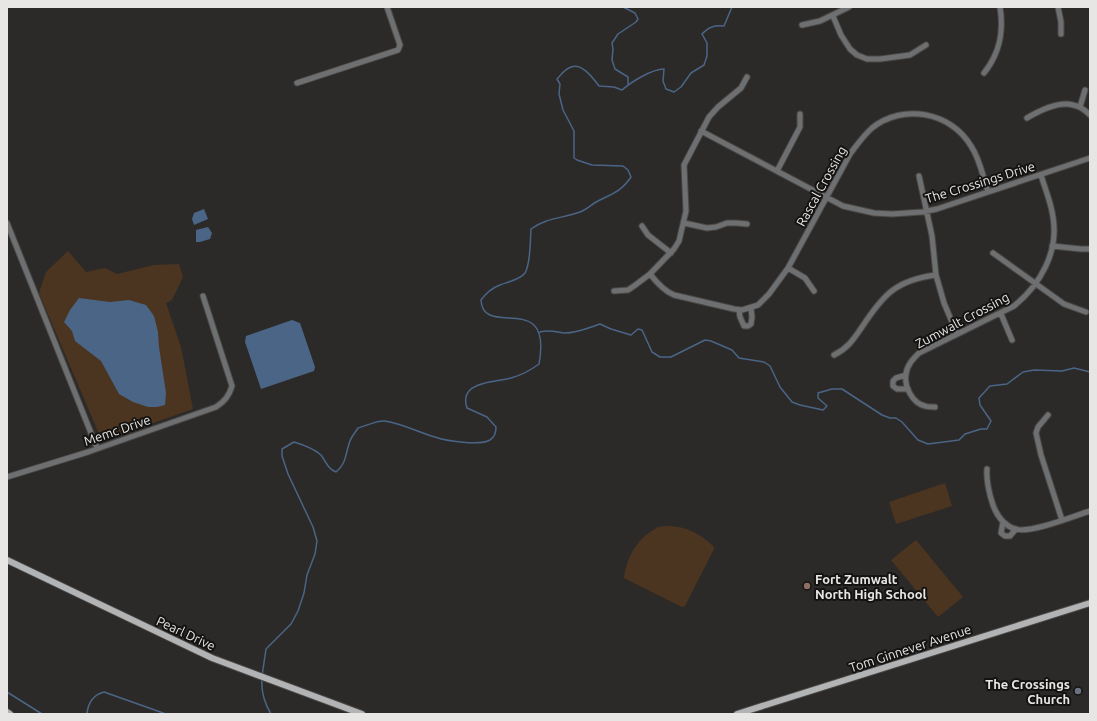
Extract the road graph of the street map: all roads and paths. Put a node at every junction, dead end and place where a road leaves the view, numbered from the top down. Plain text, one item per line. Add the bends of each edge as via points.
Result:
1 (387, 7) edge
2 (849, 7) edge
3 (1000, 7) edge
4 (1058, 7) edge
5 (833, 16) junction
6 (802, 25) dead end
7 (1061, 34) dead end
8 (926, 45) dead end
9 (984, 73) dead end
10 (748, 77) dead end
11 (296, 83) dead end
12 (1085, 90) dead end
13 (1080, 107) junction
14 (800, 114) dead end
15 (1090, 115) edge
16 (1027, 118) dead end
17 (701, 131) junction
18 (1090, 158) edge
19 (777, 171) junction
20 (1041, 175) junction
21 (919, 176) dead end
22 (988, 192) junction
23 (826, 198) junction
24 (926, 211) junction
25 (7, 223) edge
26 (684, 223) junction
27 (747, 224) dead end
28 (642, 226) dead end
29 (1052, 246) junction
30 (1090, 249) edge
31 (671, 253) junction
32 (993, 253) dead end
33 (788, 268) junction
34 (650, 274) junction
35 (936, 275) junction
36 (1036, 285) junction
37 (614, 291) dead end
38 (814, 291) dead end
39 (203, 296) dead end
40 (751, 308) junction
41 (739, 310) junction
42 (1086, 312) dead end
43 (1001, 314) junction
44 (956, 334) junction
45 (1012, 340) dead end
46 (834, 355) dead end
47 (906, 375) junction
48 (908, 390) junction
49 (935, 407) dead end
50 (1048, 415) dead end
51 (97, 448) junction
52 (987, 469) dead end
53 (7, 477) edge
54 (1090, 511) edge
55 (1062, 520) junction
56 (1003, 522) junction
57 (1016, 529) junction
58 (7, 560) edge
59 (1090, 603) edge
60 (7, 712) edge
61 (10, 714) edge
62 (362, 714) edge
63 (737, 714) edge

1 - 11 street via 400,45 398,50
2 - 5 street
3 - 9 street via 1000,41 994,60
4 - 7 street
5 - 6 street
5 - 8 street via 850,49 867,59 910,54
10 - 17 street via 741,88 714,112
12 - 13 street
13 - 15 street
13 - 16 street via 1072,104 1060,105
14 - 19 street via 800,127
17 - 19 street, The Crossings Drive
17 - 26 street via 684,165
18 - 20 street, The Crossings Drive
19 - 23 street, The Crossings Drive
20 - 22 street, The Crossings Drive
20 - 29 street, Zumwalt Crossing via 1053,215
21 - 24 street
22 - 23 street, Rascal Crossing via 977,157 963,135 939,119 910,113 893,116 881,122 863,137 841,169
22 - 24 street, The Crossings Drive
23 - 24 street, The Crossings Drive via 843,206 874,213 905,214
23 - 33 street, Rascal Crossing
24 - 35 street via 932,236
25 - 51 street
26 - 27 street via 707,228 736,222
26 - 31 street via 679,241
28 - 31 street via 648,235
29 - 30 street
29 - 36 street, Zumwalt Crossing via 1046,267
31 - 34 street
32 - 36 street
33 - 38 street via 805,278
33 - 40 street, Rascal Crossing via 764,300
34 - 37 street via 628,290
34 - 41 street, Rascal Crossing via 660,286 674,296
35 - 44 street
35 - 46 street via 912,281 890,291 876,304 849,346
36 - 42 street via 1064,304
36 - 43 street, Zumwalt Crossing via 1025,297
39 - 51 street, Memc Drive via 232,386 229,395 216,407
40 - 41 street, Rascal Crossing
40 - 41 street via 751,324 748,326 742,323
43 - 44 street, Zumwalt Crossing
43 - 45 street
44 - 47 street, Zumwalt Crossing via 919,353 910,363
47 - 48 street
47 - 48 street, Zumwalt Crossing via 896,378 893,386
48 - 49 street, Zumwalt Crossing via 918,403
50 - 55 street via 1036,433 1040,455
51 - 53 street, Memc Drive
52 - 56 street via 986,479 990,495 997,515
54 - 55 street
55 - 57 street via 1023,530
56 - 57 street
56 - 57 street via 1001,533 1005,536 1010,536
58 - 62 main road, Pearl Drive via 185,645 250,673
59 - 63 main road, Tom Ginnever Avenue
60 - 61 main road

